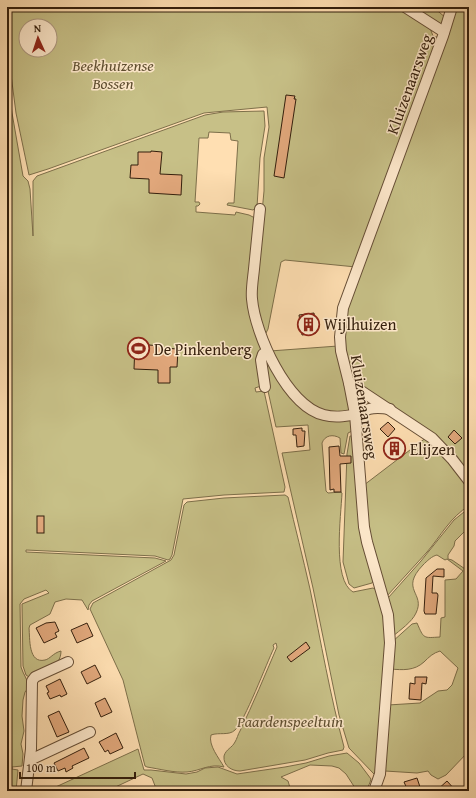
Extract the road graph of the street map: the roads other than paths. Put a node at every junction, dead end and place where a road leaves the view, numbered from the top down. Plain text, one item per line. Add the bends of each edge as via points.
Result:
1 (405, 7) edge
2 (452, 7) edge
3 (444, 32) junction
4 (260, 209) dead end
5 (268, 352) junction
6 (349, 383) junction
7 (265, 387) dead end
8 (390, 409) junction
9 (355, 414) junction
10 (469, 481) edge
11 (68, 662) dead end
12 (90, 732) dead end
13 (30, 760) junction
14 (26, 791) edge
15 (374, 791) edge

1 - 3 street
2 - 3 street, Kluizenaarsweg
3 - 6 street, Kluizenaarsweg via 344,308 340,337
4 - 5 street via 252,298 254,314
5 - 7 street via 263,354 261,360
5 - 9 street via 286,384 312,410 327,416
6 - 8 street
6 - 9 street, Kluizenaarsweg
8 - 9 street via 373,408
8 - 10 street via 432,438
9 - 15 street, Kluizenaarsweg via 364,527 388,615 390,643 379,779
11 - 13 street via 35,677 32,681
12 - 13 street
13 - 14 street

